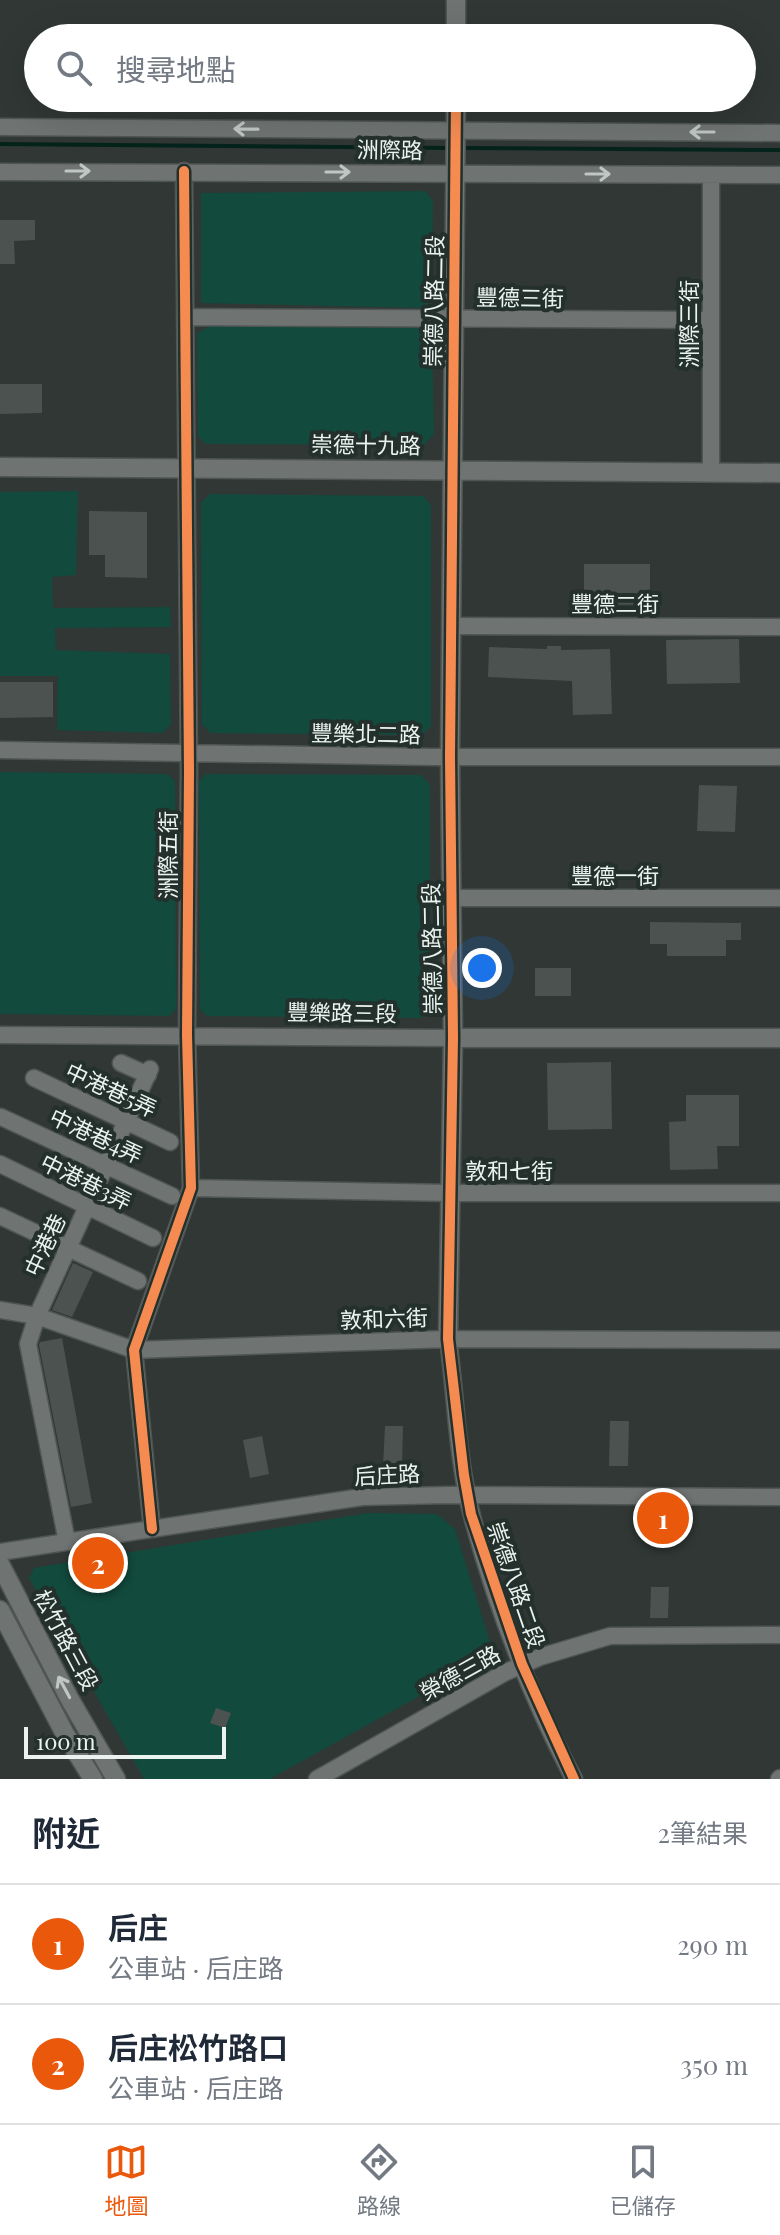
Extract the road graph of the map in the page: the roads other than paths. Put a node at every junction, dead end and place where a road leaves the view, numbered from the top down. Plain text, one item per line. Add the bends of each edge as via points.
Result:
1 (456, 0) edge
2 (456, 24) edge
3 (456, 112) edge
4 (0, 127) edge
5 (780, 133) edge
6 (456, 142) junction
7 (184, 171) junction
8 (0, 172) edge
9 (455, 173) junction
10 (711, 175) junction
11 (780, 175) edge
12 (185, 317) junction
13 (453, 317) junction
14 (710, 320) junction
15 (0, 467) edge
16 (186, 467) junction
17 (453, 470) junction
18 (711, 473) junction
19 (780, 473) edge
20 (451, 626) junction
21 (780, 627) edge
22 (0, 750) edge
23 (188, 753) junction
24 (450, 757) junction
25 (780, 757) edge
26 (451, 898) junction
27 (780, 898) edge
28 (0, 1035) edge
29 (187, 1035) junction
30 (453, 1038) junction
31 (780, 1038) edge
32 (121, 1063) dead end
33 (34, 1078) dead end
34 (1, 1117) edge
35 (126, 1122) junction
36 (170, 1142) dead end
37 (0, 1164) edge
38 (106, 1165) junction
39 (191, 1188) junction
40 (451, 1193) junction
41 (780, 1193) edge
42 (172, 1196) dead end
43 (87, 1207) junction
44 (0, 1216) edge
45 (153, 1238) dead end
46 (68, 1248) junction
47 (138, 1281) dead end
48 (0, 1310) edge
49 (37, 1316) junction
50 (448, 1339) junction
51 (780, 1340) edge
52 (134, 1350) junction
53 (468, 1495) junction
54 (780, 1497) edge
55 (152, 1529) junction
56 (67, 1542) junction
57 (0, 1552) edge
58 (0, 1564) edge
59 (0, 1610) edge
60 (780, 1635) edge
61 (522, 1664) junction
62 (344, 1772) edge
63 (93, 1779) edge
64 (116, 1779) edge
65 (317, 1779) edge
66 (574, 1779) edge

1 - 2 street
3 - 6 street, 崇德八路二段
6 -> 4 street, 洲際路
5 -> 6 street, 洲際路
6 - 9 street, 崇德八路二段
8 -> 7 street, 洲際路
7 -> 9 street, 洲際路
7 - 12 street, 洲際五街
9 -> 10 street, 洲際路
9 - 13 street, 崇德八路二段
10 - 11 street, 洲際路
10 - 14 street, 洲際三街
12 - 13 street, 豐德三街
12 - 16 street, 洲際五街
13 - 14 street, 豐德三街
13 - 17 street, 崇德八路二段
14 - 18 street, 洲際三街
15 - 16 street, 崇德十九路
16 - 17 street, 崇德十九路
16 - 23 street, 洲際五街
17 - 18 street, 崇德十九路
17 - 20 street, 崇德八路二段
18 - 19 street, 崇德十九路
20 - 21 street, 豐德二街
20 - 24 street, 崇德八路二段
22 - 23 street, 豐樂北二路
23 - 24 street, 豐樂北二路
23 - 29 street, 洲際五街
24 - 25 street, 豐樂北二路
24 - 26 street, 崇德八路二段
26 - 27 street, 豐德一街
26 - 30 street, 崇德八路二段
28 - 29 street, 豐樂路三段
29 - 30 street, 豐樂路三段
29 - 39 street, 洲際五街
30 - 31 street, 豐樂路三段
30 - 40 street, 崇德八路二段
32 - 35 street, 中港巷 via 149,1072
33 - 35 street, 中港巷5弄
34 - 38 street, 中港巷4弄
35 - 36 street, 中港巷5弄
35 - 38 street, 中港巷
37 - 43 street, 中港巷3弄
38 - 42 street, 中港巷4弄
38 - 43 street, 中港巷
39 - 40 street, 敦和七街
39 - 52 street, 洲際五街
40 - 41 street, 敦和七街
40 - 50 street, 崇德八路二段
43 - 45 street, 中港巷3弄
43 - 46 street, 中港巷
44 - 46 street
46 - 47 street
46 - 49 street, 中港巷
48 - 49 street
49 - 52 street
49 - 56 street, 中港巷 via 28,1344
50 - 51 street, 敦和六街
50 - 52 street, 敦和六街
50 - 53 street, 崇德八路二段
52 - 55 street, 洲際五街
53 - 54 street, 后庄路
53 - 55 street, 后庄路 via 362,1497
53 - 61 street, 崇德八路二段
55 - 56 street, 后庄路
56 - 57 street, 后庄路
64 -> 58 street, 松竹路三段
59 - 63 street, 松竹路三段
60 - 61 street, 榮德三路 via 610,1636
61 - 62 street, 榮德三路
61 - 66 street, 崇德八路二段
62 - 65 street, 榮德三路

